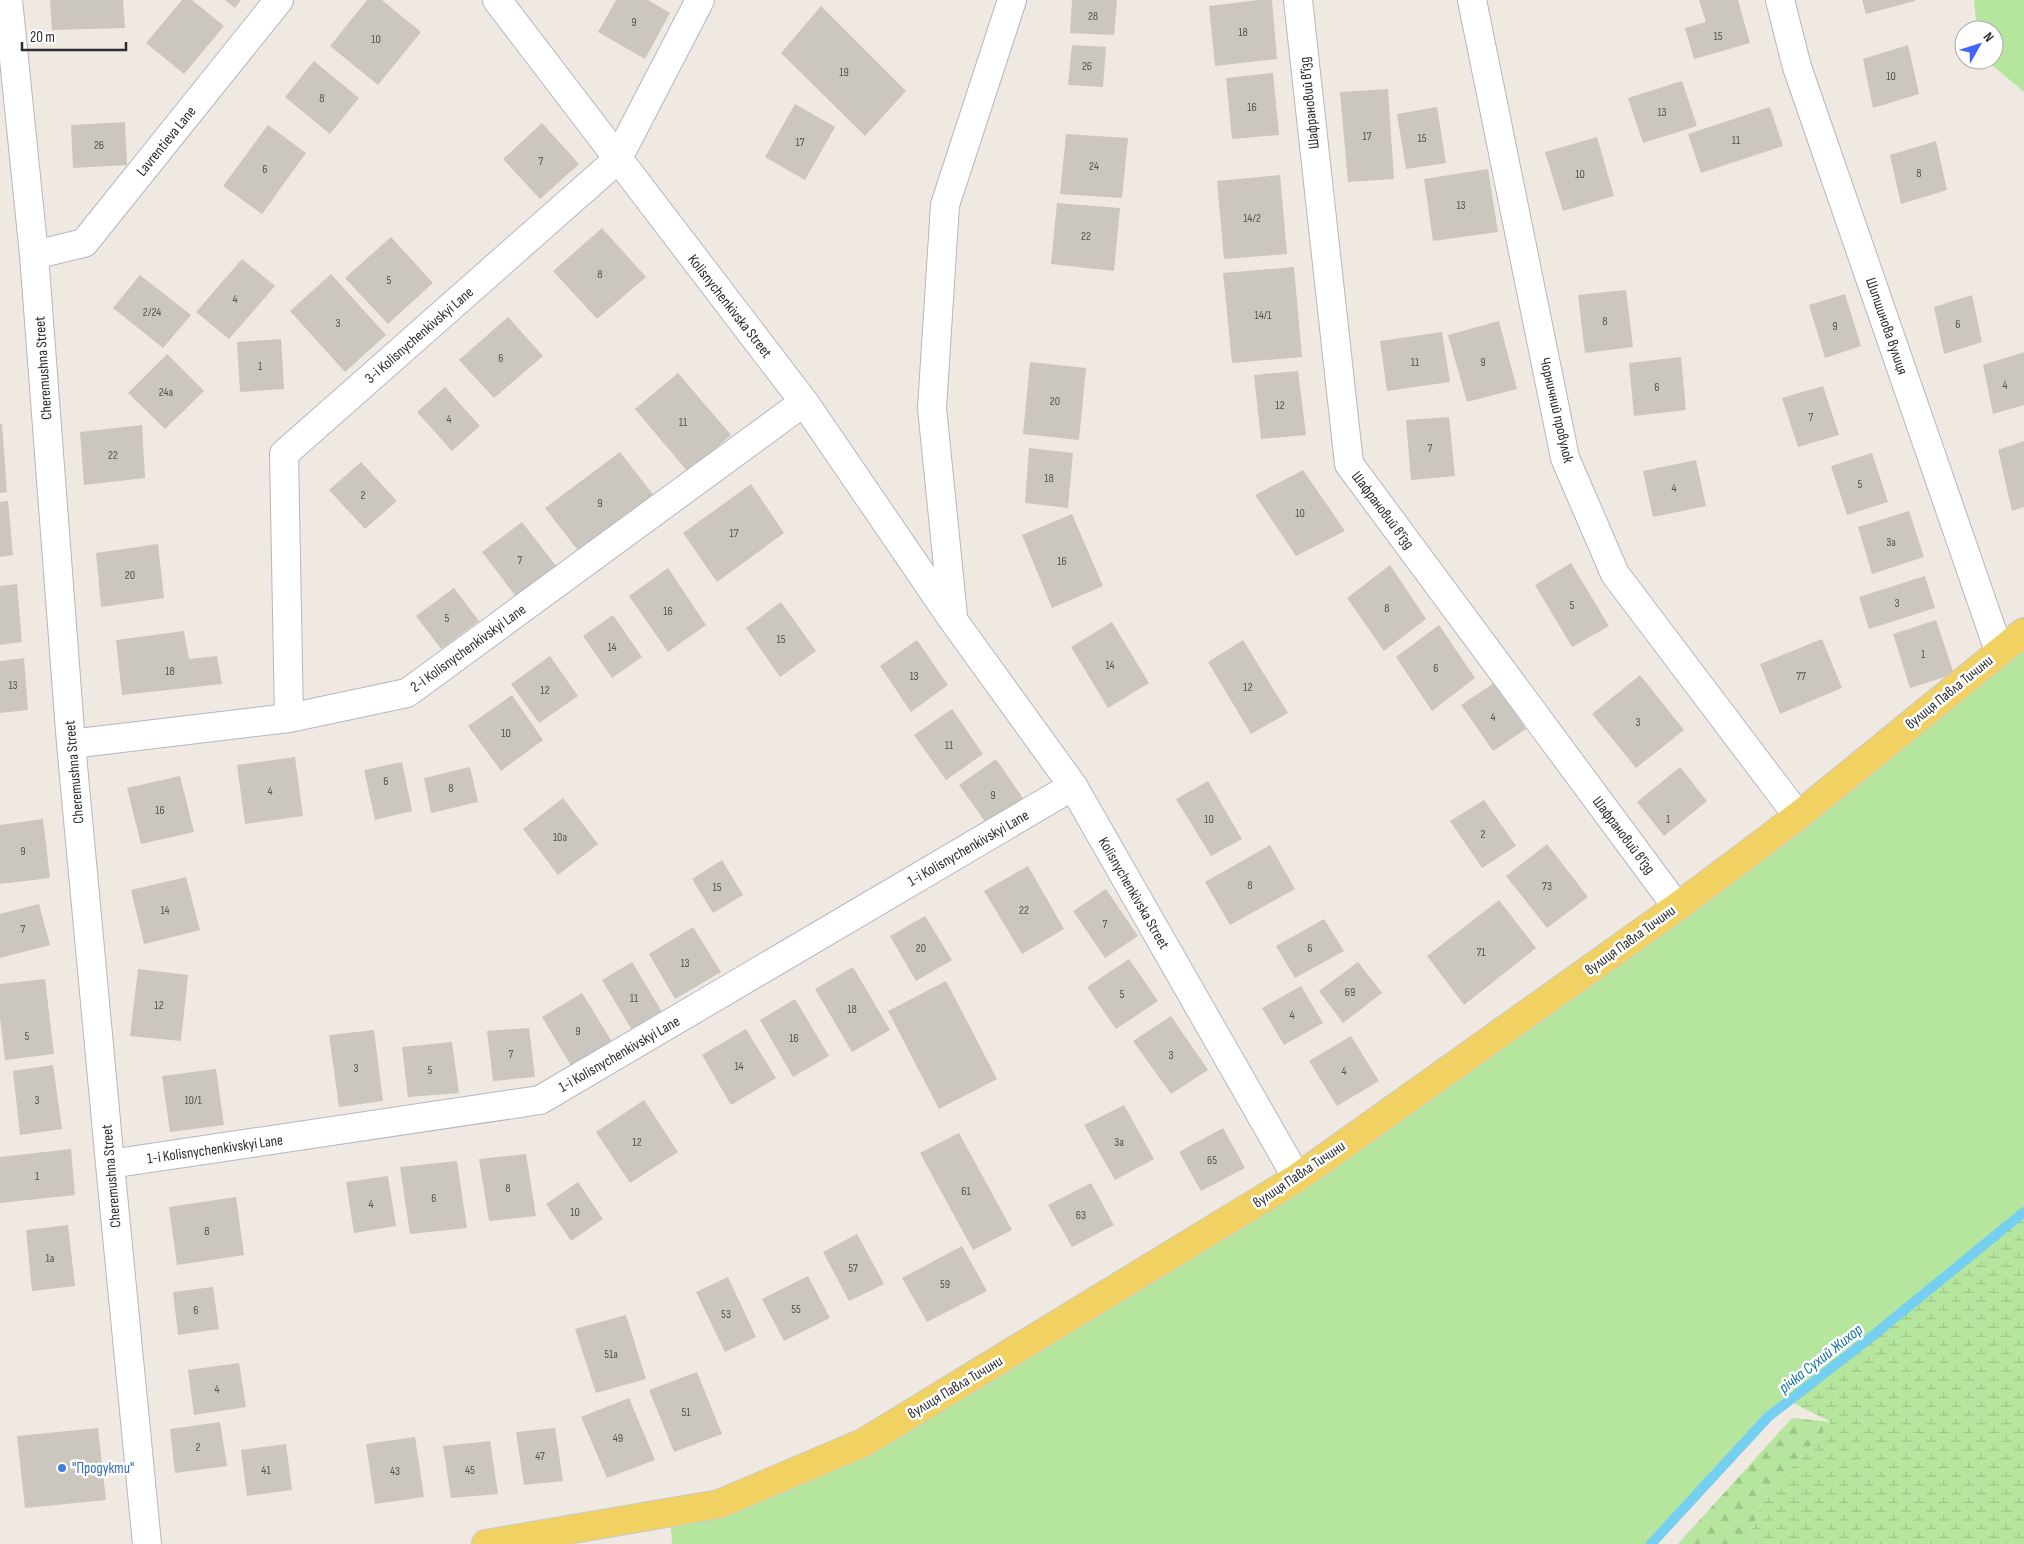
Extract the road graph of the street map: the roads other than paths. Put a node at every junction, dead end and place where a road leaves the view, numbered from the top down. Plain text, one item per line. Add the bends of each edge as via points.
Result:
1 (8, 0) edge
2 (280, 0) edge
3 (497, 0) edge
4 (700, 0) edge
5 (1012, 0) edge
6 (1298, 0) edge
7 (1472, 0) edge
8 (1780, 0) edge
9 (618, 160) junction
10 (34, 255) junction
11 (804, 402) junction
12 (953, 620) junction
13 (2024, 632) edge
14 (1999, 651) junction
15 (289, 718) junction
16 (71, 744) junction
17 (1073, 786) junction
18 (1798, 816) junction
19 (1677, 906) junction
20 (110, 1164) junction
21 (1297, 1178) junction
22 (147, 1544) edge
23 (486, 1544) edge

1 - 10 street, Cheremushna Street
2 - 10 street, Lavrentieva Lane via 84,243
3 - 9 street, Kolisnychenkivska Street
4 - 9 street, 3-i Kolisnychenkivskyi Lane
5 - 12 street via 945,205 932,408
6 - 19 street, Шафрановий в'їзд via 1349,464
7 - 18 street, Чорничний провулок via 1565,458 1615,574
8 - 14 street, Шипшинова вулиця via 1798,67
9 - 11 street, Kolisnychenkivska Street
9 - 15 street, 3-i Kolisnychenkivskyi Lane via 284,454
10 - 16 street, Cheremushna Street
11 - 12 street, Kolisnychenkivska Street
11 - 15 street, 2-i Kolisnychenkivskyi Lane via 407,693
12 - 17 street, Kolisnychenkivska Street
13 - 14 main road, вулиця Павла Тичини
14 - 18 main road, вулиця Павла Тичини
15 - 16 street, 2-i Kolisnychenkivskyi Lane
16 - 20 street, Cheremushna Street
17 - 20 street, 1-i Kolisnychenkivskyi Lane via 540,1100
17 - 21 street, Kolisnychenkivska Street
18 - 19 main road, вулиця Павла Тичини
19 - 21 main road, вулиця Павла Тичини
20 - 22 street, Cheremushna Street
21 - 23 main road, вулиця Павла Тичини via 863,1443 719,1504

